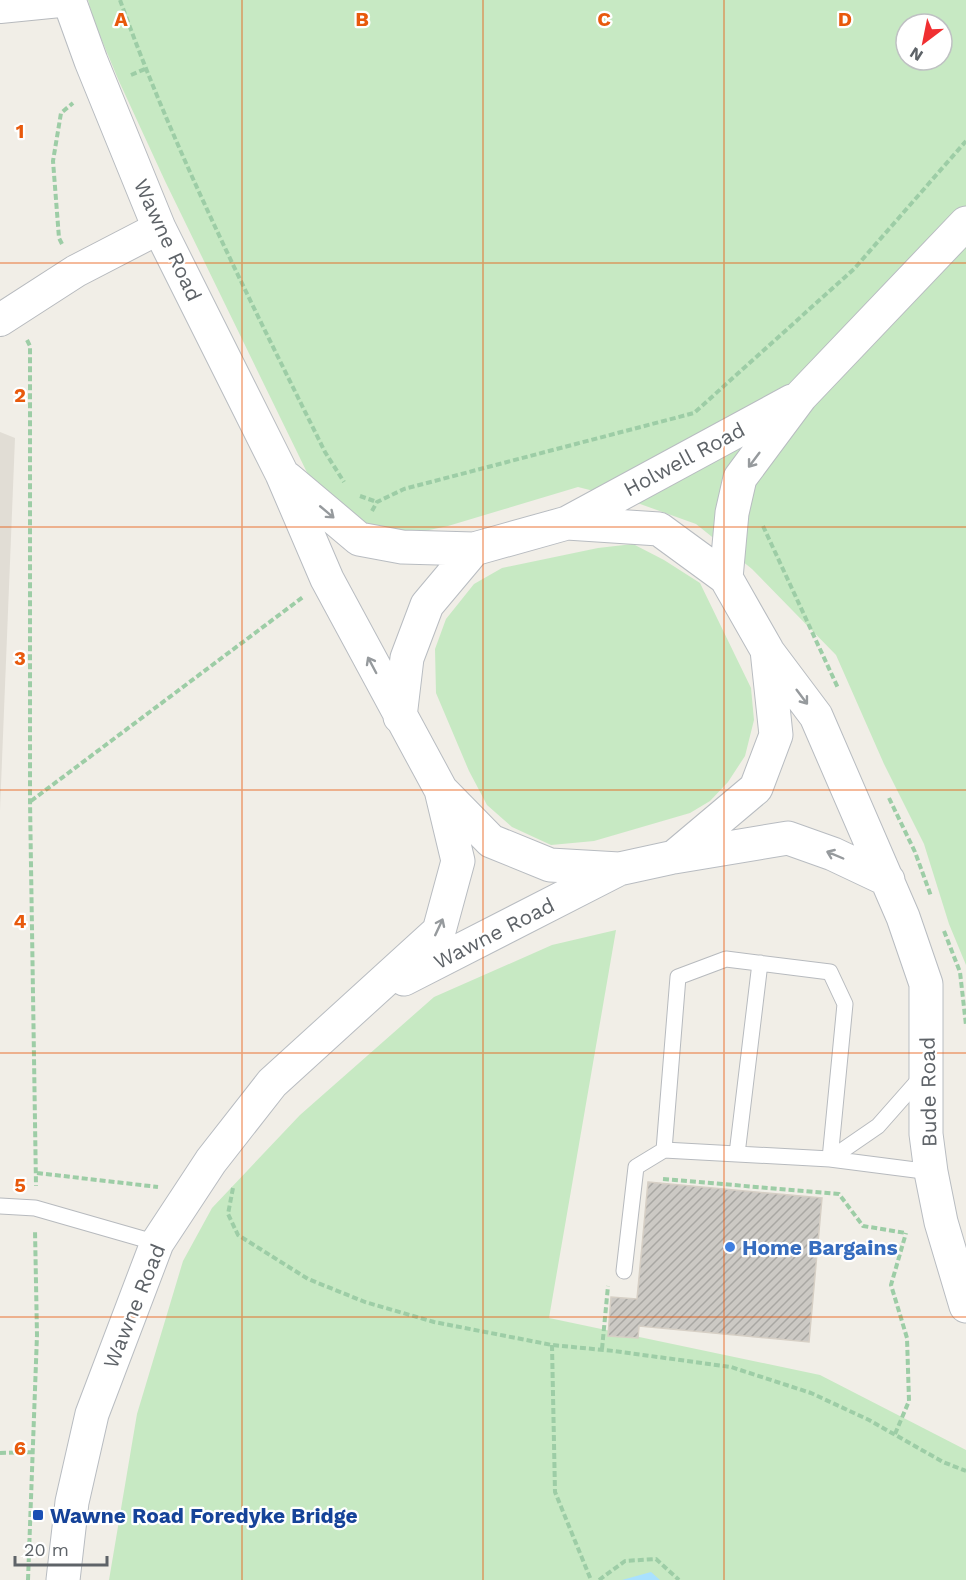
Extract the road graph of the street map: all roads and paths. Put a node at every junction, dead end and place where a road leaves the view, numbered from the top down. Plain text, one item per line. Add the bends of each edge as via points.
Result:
1 (70, 0) edge
2 (120, 0) edge
3 (0, 7) edge
4 (102, 86) junction
5 (966, 141) edge
6 (966, 223) edge
7 (159, 228) junction
8 (76, 271) junction
9 (6, 317) edge
10 (801, 396) junction
11 (282, 474) junction
12 (346, 485) dead end
13 (351, 493) dead end
14 (377, 502) junction
15 (567, 523) junction
16 (359, 539) junction
17 (474, 549) junction
18 (726, 578) junction
19 (327, 579) junction
20 (767, 650) junction
21 (400, 717) junction
22 (441, 790) junction
23 (30, 801) junction
24 (674, 857) junction
25 (619, 869) junction
26 (888, 880) junction
27 (760, 963) junction
28 (368, 997) junction
29 (926, 1071) junction
30 (664, 1150) junction
31 (737, 1154) junction
32 (830, 1159) junction
33 (211, 1161) junction
34 (931, 1172) junction
35 (37, 1173) junction
36 (654, 1178) dead end
37 (168, 1188) dead end
38 (0, 1206) edge
39 (35, 1208) junction
40 (941, 1222) junction
41 (906, 1233) junction
42 (158, 1243) junction
43 (624, 1271) dead end
44 (609, 1280) dead end
45 (966, 1306) edge
46 (552, 1345) junction
47 (602, 1349) junction
48 (895, 1435) junction
49 (34, 1452) junction
50 (0, 1453) edge
51 (966, 1471) edge
52 (28, 1580) edge
53 (63, 1580) edge
54 (591, 1580) edge
55 (599, 1580) edge
56 (679, 1580) edge

1 - 3 street
1 - 4 street, Wawne Road
2 - 12 path via 145,69 210,218 324,452
4 - 7 street, Wawne Road
4 - 8 path via 61,113 53,161 59,238
5 - 14 path via 854,269 694,413 404,489
6 - 10 street, Holwell Road
7 - 8 street
7 - 11 street, Wawne Road
8 - 9 street
9 - 23 path via 30,346
10 - 15 street, Holwell Road
10 -> 18 street, Holwell Road via 740,478 732,513
11 -> 16 street, Wawne Road
11 - 19 street, Wawne Road
13 - 14 path
14 - 16 path
15 - 17 street, Wawne Road
15 - 18 street via 659,529
16 - 17 street, Wawne Road via 402,547
17 - 21 street via 427,605 407,658
18 - 20 street, Bude Road
21 -> 19 street, Wawne Road
19 - 23 path
20 - 24 street via 776,735 756,788
20 -> 26 street, Bude Road via 816,716
21 - 22 street, Wawne Road
22 - 25 street via 491,841 550,865
28 -> 22 street, Wawne Road via 440,931 458,861
23 - 35 path
24 - 25 street
26 -> 24 street via 788,838
25 - 28 street, Wawne Road
26 - 29 street, Bude Road via 926,984
27 - 30 lane via 726,959 678,977
27 - 31 lane
27 - 32 lane via 830,972 845,1004
28 - 33 street, Wawne Road via 272,1083
29 - 32 lane via 878,1126
29 - 34 street, Bude Road via 926,1134
30 - 31 lane
30 - 43 lane via 636,1167
31 - 32 lane
32 - 34 lane
33 - 42 street, Wawne Road
33 - 46 path via 235,1176 228,1214 238,1234 308,1279 364,1302 434,1322
34 - 40 street, Bude Road
35 - 37 path
35 - 39 path
36 - 41 path via 839,1194 863,1226
38 - 39 lane
39 - 42 lane
39 - 49 path
40 - 41 path
40 - 45 street, Bude Road
41 - 48 path via 891,1285 907,1338 909,1401
42 - 53 street, Wawne Road via 92,1414 72,1502
44 - 47 path
46 - 47 path
46 - 54 path via 555,1492
47 - 48 path via 731,1367 811,1393
48 - 51 path
49 - 50 path
49 - 52 path
55 - 56 path via 625,1561 656,1559

